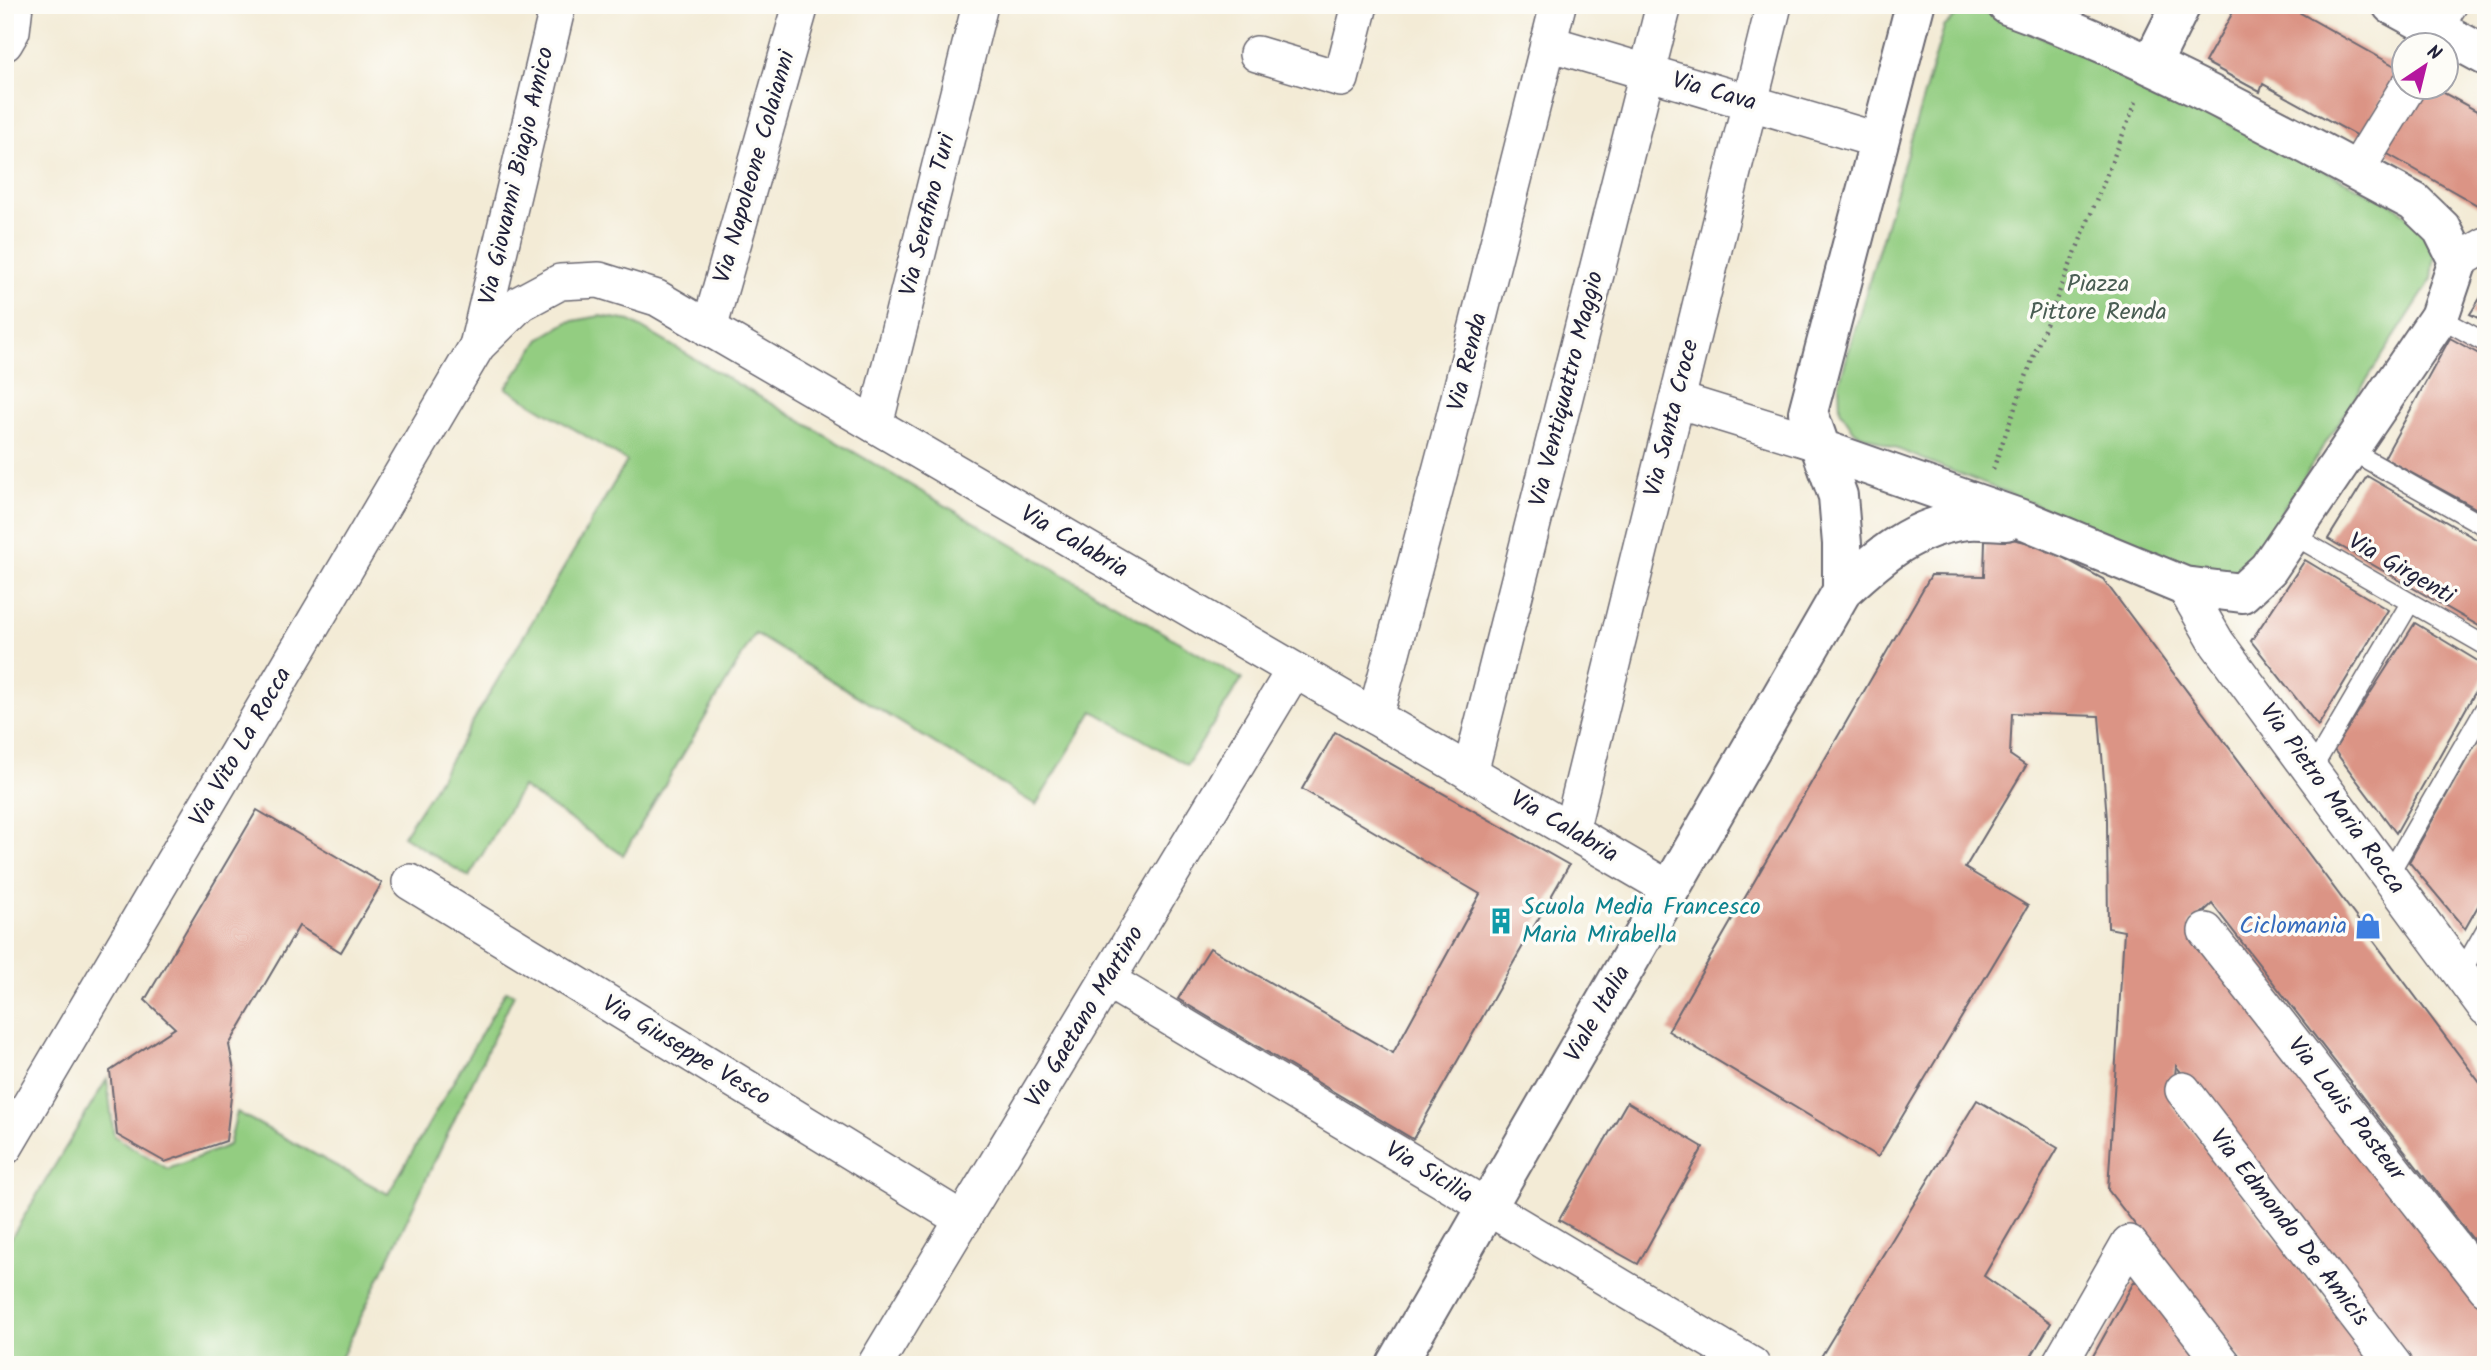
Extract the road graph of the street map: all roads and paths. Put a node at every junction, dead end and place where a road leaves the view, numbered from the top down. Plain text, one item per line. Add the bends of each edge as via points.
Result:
1 (15, 5) edge
2 (558, 5) edge
3 (801, 5) edge
4 (980, 5) edge
5 (1360, 5) edge
6 (1558, 5) edge
7 (1664, 5) edge
8 (1774, 5) edge
9 (2007, 5) edge
10 (2181, 5) edge
11 (2392, 5) edge
12 (1919, 7) edge
13 (2445, 28) edge
14 (5, 43) edge
15 (1548, 43) junction
16 (1257, 54) dead end
17 (2486, 56) edge
18 (2151, 65) junction
19 (1647, 72) junction
20 (1750, 102) junction
21 (2398, 102) edge
22 (1880, 141) junction
23 (2356, 171) junction
24 (2472, 253) edge
25 (2438, 317) junction
26 (709, 329) junction
27 (2486, 343) edge
28 (477, 346) junction
29 (1677, 400) junction
30 (875, 425) junction
31 (1821, 446) junction
32 (2348, 449) junction
33 (1991, 476) dead end
34 (2027, 522) junction
35 (2486, 527) edge
36 (2291, 534) junction
37 (2184, 586) junction
38 (1842, 591) junction
39 (2410, 603) junction
40 (2486, 646) edge
41 (1294, 670) junction
42 (2486, 706) edge
43 (1375, 718) junction
44 (2311, 771) junction
45 (1470, 772) junction
46 (1571, 831) junction
47 (2388, 876) junction
48 (410, 882) dead end
49 (1670, 889) junction
50 (2486, 929) edge
51 (2206, 931) dead end
52 (2461, 973) junction
53 (1107, 981) junction
54 (2486, 1008) edge
55 (2183, 1090) dead end
56 (5, 1147) edge
57 (1487, 1208) junction
58 (962, 1220) junction
59 (2486, 1288) edge
60 (876, 1365) edge
61 (1396, 1365) edge
62 (1752, 1365) edge
63 (2059, 1365) edge
64 (2224, 1365) edge
65 (2394, 1365) edge

1 - 14 street via 12,31
2 - 28 street, Via Giovanni Biagio Amico
3 - 26 street, Via Napoleone Colaianni
4 - 30 street, Via Serafino Turi
5 - 16 street via 1341,79
6 - 15 street, Via Renda
7 - 19 street, Via Ventiquattro Maggio
8 - 20 street, Via Santa Croce
9 - 18 street
10 - 18 street
11 - 13 street
12 - 22 street
13 - 17 street
15 - 19 street, Via Cava
15 - 43 street, Via Renda
18 - 23 street
18 - 33 path via 2035,352
19 - 20 street, Via Cava
19 - 45 street, Via Ventiquattro Maggio
20 - 22 street, Via Cava
20 - 29 street, Via Santa Croce
21 - 23 street
22 - 31 street via 1808,412
23 - 24 street via 2414,201
24 - 25 street
25 - 27 lane
25 - 32 street
26 - 28 street, Via Calabria via 657,298 599,280 560,282 521,303
26 - 30 street, Via Calabria
28 - 56 street, Via Vito La Rocca
29 - 31 street
29 - 46 street, Via Santa Croce
30 - 41 street, Via Calabria
31 - 34 street
31 - 38 street, Viale Italia via 1838,496
32 - 35 lane
32 - 36 street
34 - 37 street
34 - 38 street, Viale Italia via 1969,520 1918,532 1880,557
36 - 37 street via 2268,569 2242,593
36 - 39 lane, Via Girgenti
37 - 44 street, Via Pietro Maria Rocca via 2217,643
38 - 49 street, Viale Italia
39 - 40 lane, Via Girgenti
39 - 44 lane
41 - 43 street, Via Calabria
41 - 53 street, Via Gaetano Martino
42 - 47 lane
43 - 45 street, Via Calabria
44 - 47 street, Via Pietro Maria Rocca
45 - 46 street, Via Calabria
46 - 49 street, Via Calabria
47 - 52 street, Via Pietro Maria Rocca
48 - 58 street, Via Giuseppe Vesco
49 - 57 street, Viale Italia
50 - 52 lane
51 - 59 street, Via Louis Pasteur
52 - 54 street, Via Pietro Maria Rocca
53 - 57 street, Via Sicilia
53 - 58 street, Via Gaetano Martino
55 - 65 street, Via Edmondo De Amicis
57 - 61 street, Viale Italia
57 - 62 street, Via Sicilia
58 - 60 street, Via Gaetano Martino
63 - 64 street via 2129,1243

